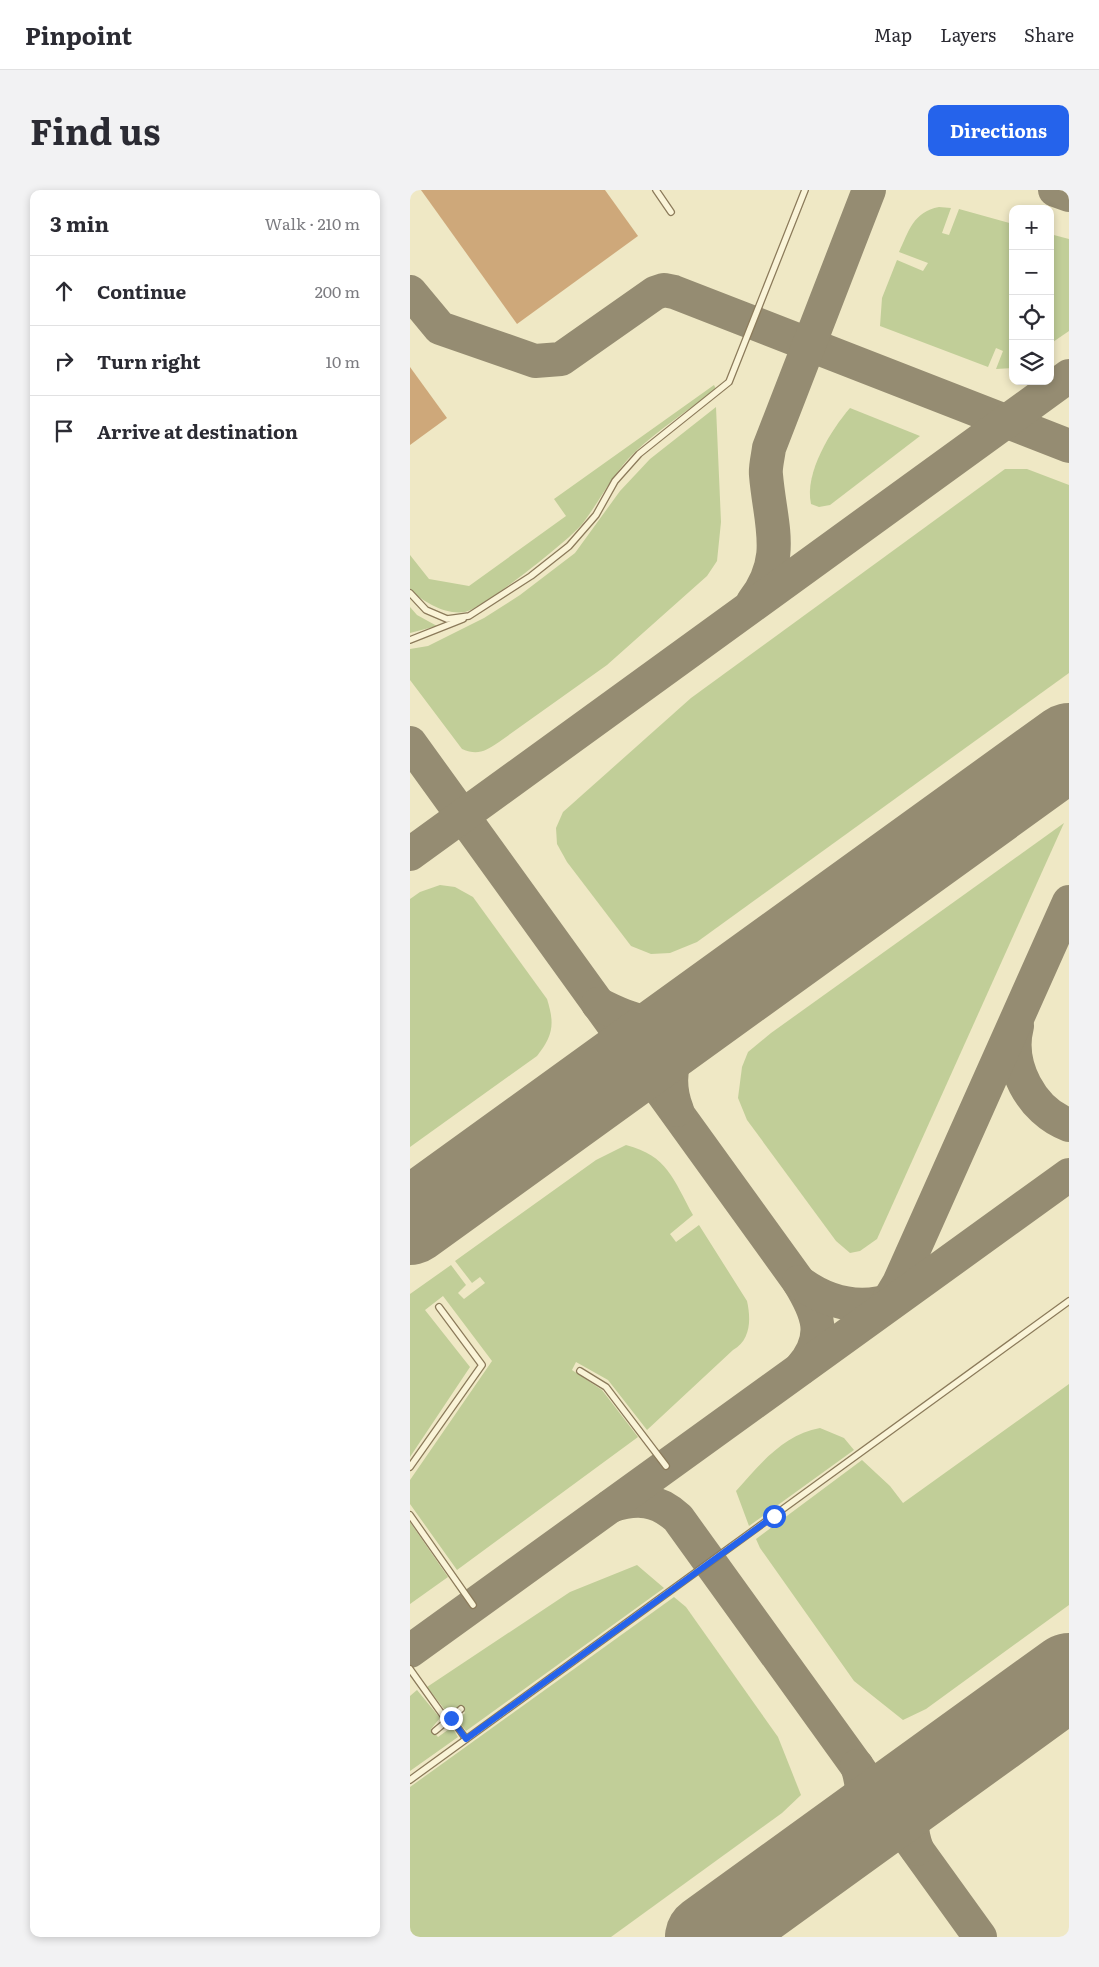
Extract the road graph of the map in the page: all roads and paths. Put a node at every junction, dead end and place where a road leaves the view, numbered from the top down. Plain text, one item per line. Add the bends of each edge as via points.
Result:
1 (656, 190) edge
2 (806, 190) edge
3 (671, 212) dead end
4 (410, 593) edge
5 (469, 616) junction
6 (410, 640) edge
7 (1069, 1301) edge
8 (439, 1307) dead end
9 (580, 1371) dead end
10 (666, 1466) dead end
11 (410, 1467) edge
12 (410, 1515) edge
13 (473, 1606) dead end
14 (410, 1669) edge
15 (461, 1710) dead end
16 (449, 1720) junction
17 (435, 1731) dead end
18 (466, 1739) junction
19 (410, 1780) edge

1 - 3 lane
2 - 5 lane via 729,382 638,454 615,481 596,515 569,546 531,576
4 - 5 lane via 426,610 447,618
5 - 6 lane
7 - 18 lane
8 - 11 lane via 482,1365
9 - 10 lane via 606,1387
12 - 13 lane
14 - 16 lane
15 - 16 lane
16 - 17 lane
16 - 18 lane
18 - 19 lane

